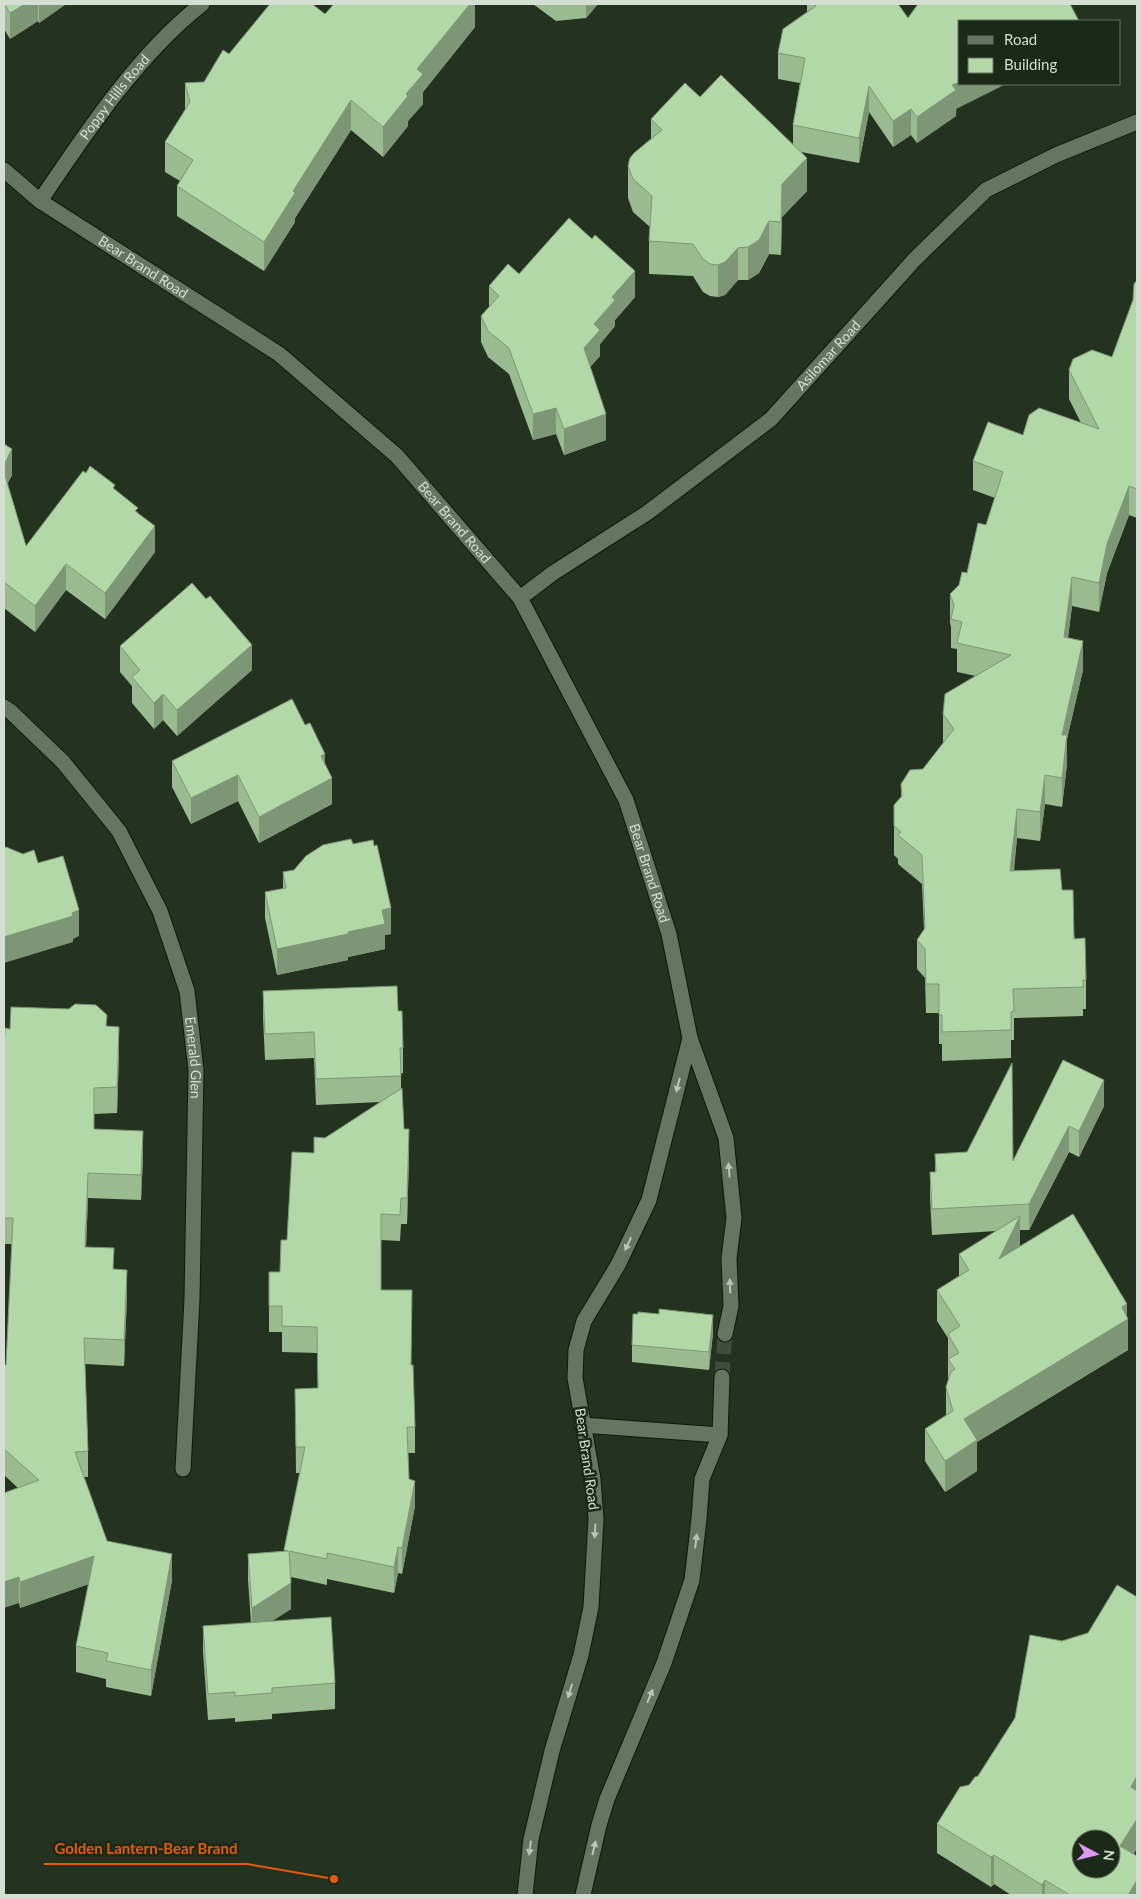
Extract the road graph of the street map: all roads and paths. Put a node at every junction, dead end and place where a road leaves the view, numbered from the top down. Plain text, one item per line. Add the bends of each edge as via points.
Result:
1 (202, 4) edge
2 (1137, 122) edge
3 (4, 170) edge
4 (40, 201) junction
5 (520, 598) junction
6 (4, 707) edge
7 (690, 1038) junction
8 (725, 1334) tunnel mouth
9 (722, 1377) tunnel mouth
10 (582, 1426) junction
11 (720, 1434) junction
12 (183, 1469) dead end
13 (524, 1895) edge
14 (583, 1895) edge

1 - 4 street, Poppy Hills Road via 151,52
2 - 5 street, Asilomar Road via 986,190 915,259 771,419 647,513
3 - 4 street, Bear Brand Road
4 - 5 street, Bear Brand Road via 279,354 397,456
5 - 7 street, Bear Brand Road via 626,800 669,934
6 - 12 street, Emerald Glen via 63,762 119,831 160,911 187,992 196,1070 192,1298
8 -> 7 street, Bear Brand Road via 731,1306 729,1258 734,1218 726,1138
7 -> 10 street, Bear Brand Road via 649,1200 618,1265 584,1321 576,1350 575,1378
9 - 11 street
10 - 11 street
10 -> 13 street, Bear Brand Road via 593,1480 596,1519 591,1608 531,1840
14 -> 11 street via 599,1825 664,1663 692,1580 702,1479

